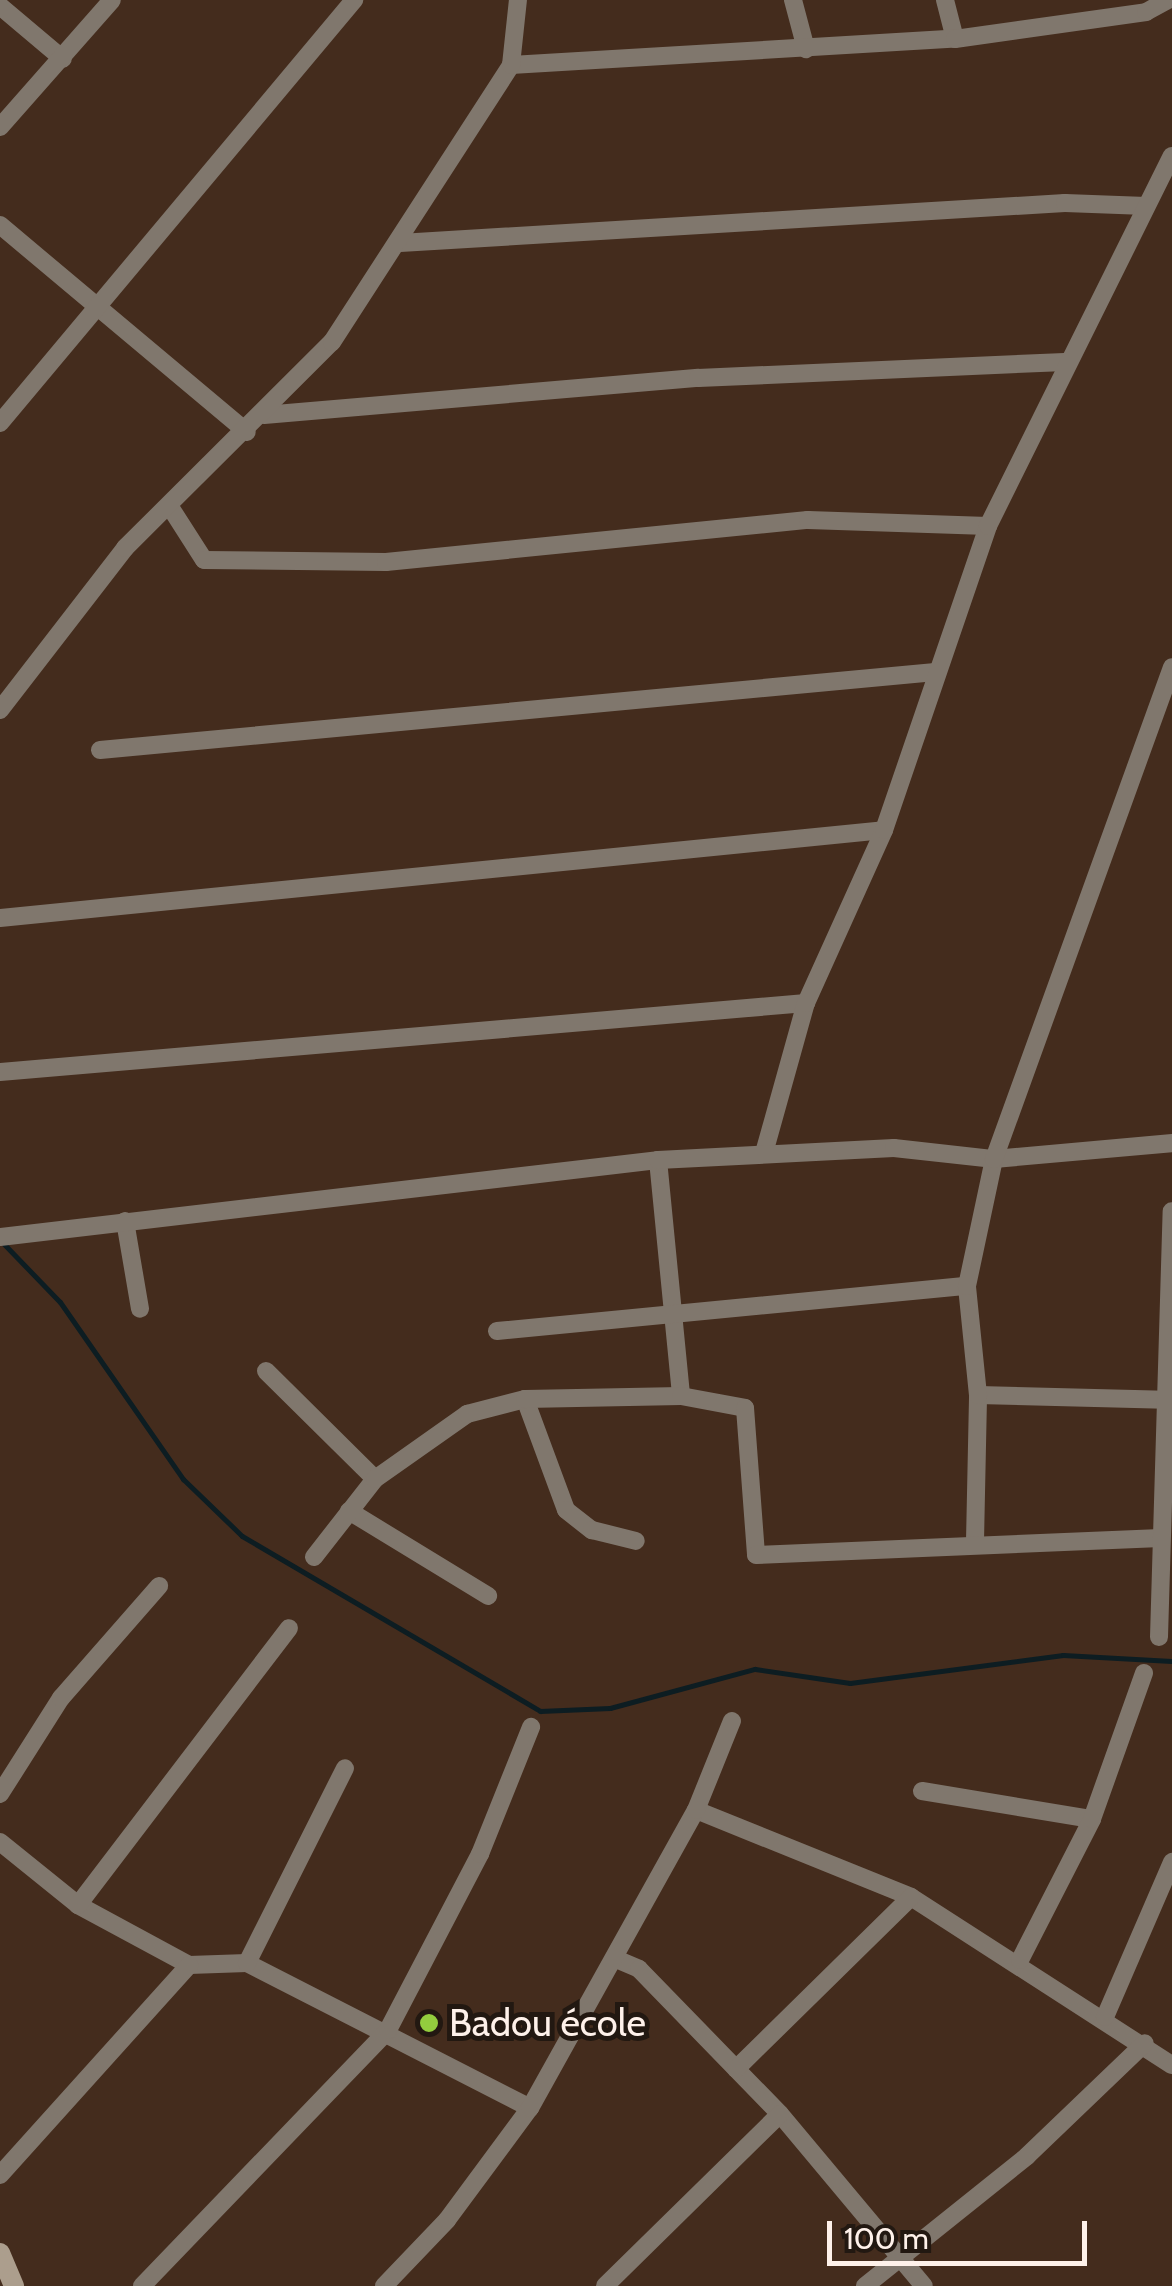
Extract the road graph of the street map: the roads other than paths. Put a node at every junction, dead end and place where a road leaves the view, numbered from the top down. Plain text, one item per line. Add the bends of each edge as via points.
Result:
1 (112, 0) edge
2 (354, 0) edge
3 (518, 0) edge
4 (793, 0) edge
5 (945, 0) edge
6 (1168, 0) edge
7 (0, 6) edge
8 (955, 40) junction
9 (806, 48) junction
10 (64, 59) junction
11 (511, 65) junction
12 (0, 127) edge
13 (1172, 156) edge
14 (1146, 206) junction
15 (0, 224) edge
16 (400, 244) junction
17 (102, 307) junction
18 (1065, 362) junction
19 (264, 416) junction
20 (0, 424) edge
21 (247, 432) junction
22 (172, 510) junction
23 (988, 526) junction
24 (1172, 667) edge
25 (935, 672) junction
26 (0, 710) edge
27 (100, 750) dead end
28 (884, 830) junction
29 (0, 918) edge
30 (806, 1003) junction
31 (0, 1072) edge
32 (1172, 1143) edge
33 (764, 1153) junction
34 (994, 1159) junction
35 (658, 1160) junction
36 (1172, 1211) edge
37 (124, 1221) junction
38 (0, 1237) edge
39 (968, 1286) junction
40 (140, 1309) dead end
41 (678, 1318) junction
42 (497, 1331) dead end
43 (266, 1371) dead end
44 (978, 1395) junction
45 (681, 1396) junction
46 (525, 1399) junction
47 (1164, 1400) junction
48 (375, 1479) junction
49 (350, 1512) junction
50 (1161, 1538) junction
51 (636, 1541) dead end
52 (975, 1541) junction
53 (314, 1557) dead end
54 (159, 1586) dead end
55 (488, 1596) dead end
56 (289, 1628) dead end
57 (1159, 1638) dead end
58 (1144, 1673) dead end
59 (732, 1721) dead end
60 (531, 1727) dead end
61 (345, 1768) dead end
62 (922, 1791) dead end
63 (0, 1794) edge
64 (696, 1810) junction
65 (1092, 1820) junction
66 (1, 1845) edge
67 (1172, 1862) edge
68 (912, 1897) junction
69 (78, 1905) junction
70 (616, 1959) junction
71 (1020, 1960) junction
72 (246, 1963) junction
73 (190, 1965) junction
74 (1105, 2016) junction
75 (388, 2030) junction
76 (1145, 2043) junction
77 (1172, 2065) edge
78 (736, 2069) junction
79 (530, 2108) junction
80 (780, 2114) junction
81 (0, 2174) edge
82 (0, 2254) edge
83 (904, 2258) junction
84 (14, 2286) edge
85 (142, 2286) edge
86 (384, 2286) edge
87 (605, 2286) edge
88 (865, 2286) edge
89 (924, 2286) edge

1 - 10 street
2 - 17 street
3 - 11 street
4 - 9 street
5 - 8 street
6 - 8 street via 1146,12
7 - 10 street
8 - 9 street
9 - 11 street
10 - 12 street
11 - 16 street via 473,114
13 - 14 street
14 - 16 street via 1065,203
14 - 18 street
15 - 17 street
16 - 19 street via 332,342
17 - 20 street
17 - 21 street
18 - 19 street via 698,378
18 - 23 street
19 - 21 street
21 - 22 street
22 - 23 street via 204,560 386,562 808,520
22 - 26 street via 125,548
23 - 25 street
24 - 34 street
25 - 27 street
25 - 28 street
28 - 29 street
28 - 30 street
30 - 31 street
30 - 33 street
32 - 34 street
33 - 34 street via 894,1148
33 - 35 street
34 - 39 street
35 - 37 street
35 - 41 street
36 - 47 street
37 - 38 street
37 - 40 street
39 - 41 street
39 - 44 street
41 - 42 street
41 - 45 street
43 - 48 street
44 - 47 street
44 - 52 street
45 - 46 street
45 - 52 street via 746,1408 756,1556
46 - 48 street via 467,1414
46 - 51 street via 566,1510 592,1530
47 - 50 street
48 - 49 street
49 - 53 street
49 - 55 street
50 - 52 street
50 - 57 street
54 - 63 street via 61,1698
56 - 69 street
58 - 65 street
59 - 64 street
60 - 75 street via 480,1854
61 - 72 street
62 - 65 street
64 - 68 street
64 - 70 street
65 - 71 street
66 - 69 street
67 - 74 street
68 - 71 street
68 - 78 street
69 - 73 street
70 - 78 street via 639,1969
70 - 79 street
71 - 74 street
72 - 73 street
72 - 75 street
73 - 81 street
74 - 76 street
75 - 79 street
75 - 85 street
76 - 77 street
76 - 83 street
78 - 80 street
79 - 86 street via 446,2220
80 - 83 street
80 - 87 street
82 - 84 street
83 - 88 street
83 - 89 street

